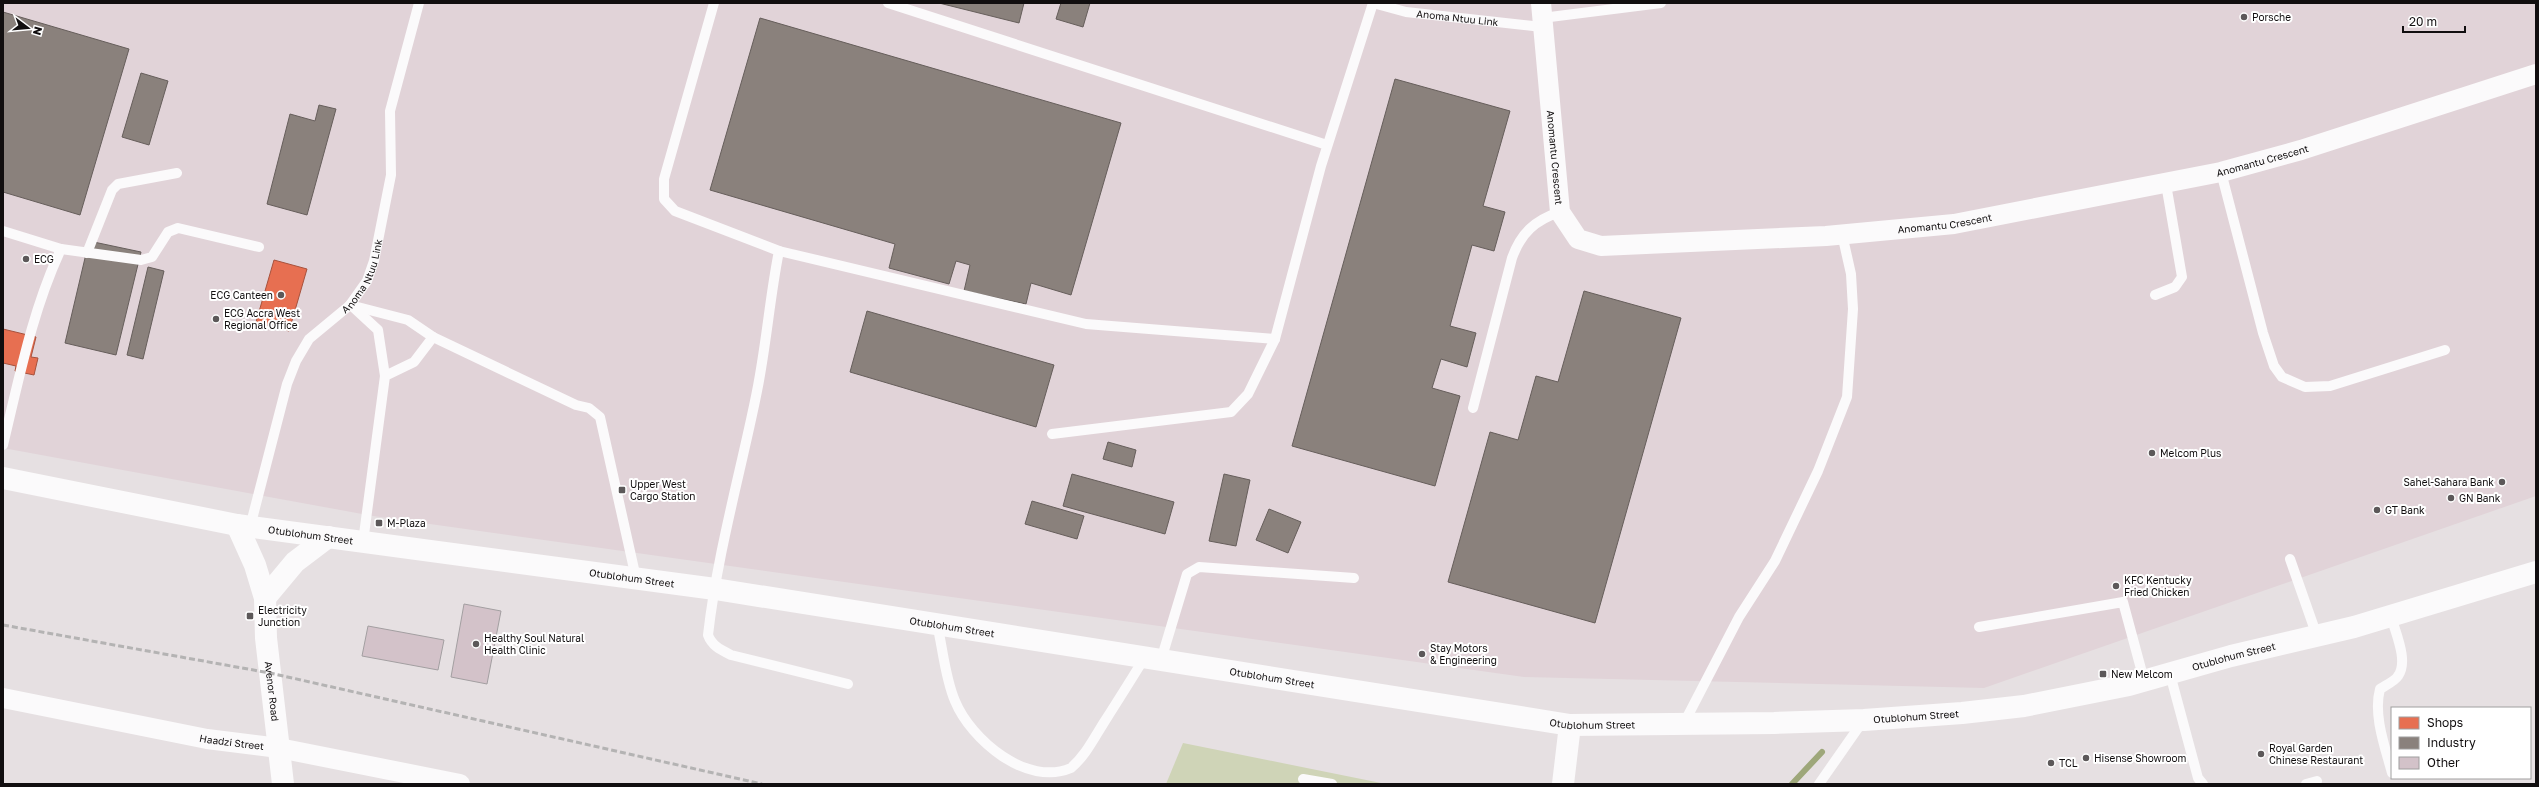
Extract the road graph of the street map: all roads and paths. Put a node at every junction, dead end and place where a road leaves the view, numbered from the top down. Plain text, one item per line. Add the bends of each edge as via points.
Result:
1 (419, 3) edge
2 (714, 3) edge
3 (888, 3) edge
4 (1373, 3) edge
5 (1662, 3) edge
6 (1407, 7) edge
7 (1542, 16) edge
8 (2536, 74) edge
9 (1327, 145) junction
10 (2221, 172) junction
11 (177, 173) dead end
12 (2166, 184) junction
13 (1560, 212) junction
14 (3, 231) edge
15 (1842, 234) junction
16 (260, 248) dead end
17 (61, 249) junction
18 (779, 251) junction
19 (87, 253) junction
20 (2155, 295) dead end
21 (350, 305) junction
22 (433, 337) junction
23 (1275, 339) junction
24 (2445, 350) dead end
25 (385, 376) junction
26 (1473, 408) dead end
27 (1052, 434) dead end
28 (3, 442) edge
29 (3, 478) edge
30 (243, 526) junction
31 (328, 538) junction
32 (363, 542) junction
33 (2290, 558) dead end
34 (2536, 572) edge
35 (636, 578) junction
36 (1354, 578) dead end
37 (715, 589) junction
38 (265, 598) junction
39 (2391, 616) junction
40 (937, 624) junction
41 (1979, 627) dead end
42 (2317, 636) junction
43 (1153, 659) junction
44 (2170, 674) junction
45 (2144, 680) junction
46 (848, 684) dead end
47 (3, 698) edge
48 (1864, 720) junction
49 (1570, 725) junction
50 (1683, 725) junction
51 (280, 748) junction
52 (2391, 770) edge
53 (1303, 779) dead end
54 (2318, 781) dead end
55 (283, 784) edge
56 (460, 784) edge
57 (1332, 784) edge
58 (1563, 784) edge
59 (1818, 784) edge
60 (2203, 784) edge
61 (2306, 784) edge

1 - 21 lane, Anoma Ntuu Link via 390,111 391,175 374,261 367,281
2 - 18 lane via 664,179 664,199 675,211
3 - 9 lane
4 - 6 lane, Anoma Ntuu Link
4 - 9 lane
5 - 7 lane, Anoma Ntuu Link
6 - 7 lane, Anoma Ntuu Link
7 - 13 street, Anomantu Crescent
8 - 10 street, Anomantu Crescent via 2301,150
9 - 23 lane
10 - 12 street, Anomantu Crescent
10 - 24 lane via 2263,333 2274,366 2282,377 2305,387 2330,386
11 - 19 lane via 118,184 112,190
12 - 15 street, Anomantu Crescent via 1954,224
12 - 20 lane via 2182,277 2175,287
13 - 15 street, Anomantu Crescent via 1578,239 1601,246
13 - 26 lane via 1544,218 1519,239
14 - 17 lane
15 - 50 lane via 1851,274 1853,309 1847,397 1818,471 1776,561 1739,617
16 - 19 lane via 178,228 168,232 152,257 147,259
17 - 19 lane
17 - 28 lane via 44,291
18 - 23 lane via 1086,324
18 - 37 lane via 768,301 764,358
21 - 22 lane via 408,320
21 - 25 lane via 378,330
21 - 30 lane, Anoma Ntuu Link via 309,339 296,361
22 - 25 lane via 414,362
22 - 35 lane via 576,405 588,408 600,417
23 - 27 lane via 1248,394 1231,412
25 - 32 lane
29 - 30 street, Otublohum Street
30 - 31 street, Otublohum Street
30 - 38 street, Avenor Road
31 - 32 street, Otublohum Street
31 - 38 street via 295,562
32 - 35 street, Otublohum Street
33 - 42 lane
34 - 39 street, Otublohum Street
35 - 37 street, Otublohum Street
36 - 43 lane via 1200,567 1187,574
37 - 40 street, Otublohum Street
37 - 46 lane via 708,635 710,641 718,648 744,659
38 - 51 street, Avenor Road via 266,638
39 - 42 street, Otublohum Street
39 - 52 lane via 2402,656 2402,667 2398,677 2380,689 2377,702 2383,742
40 - 43 street, Otublohum Street
40 - 43 lane via 955,701 969,727 1012,771 1036,780 1060,776 1082,757
41 - 45 lane via 2123,602
42 - 44 street, Otublohum Street via 2231,656
43 - 49 street, Otublohum Street
44 - 45 street, Otublohum Street
44 - 60 lane via 2198,778
45 - 48 street, Otublohum Street via 2024,706
47 - 51 street, Haadzi Street via 207,739
48 - 50 street, Otublohum Street
48 - 59 lane
49 - 50 street, Otublohum Street
49 - 58 street
51 - 55 street, Avenor Road
51 - 56 street, Haadzi Street
53 - 57 lane
54 - 61 lane

